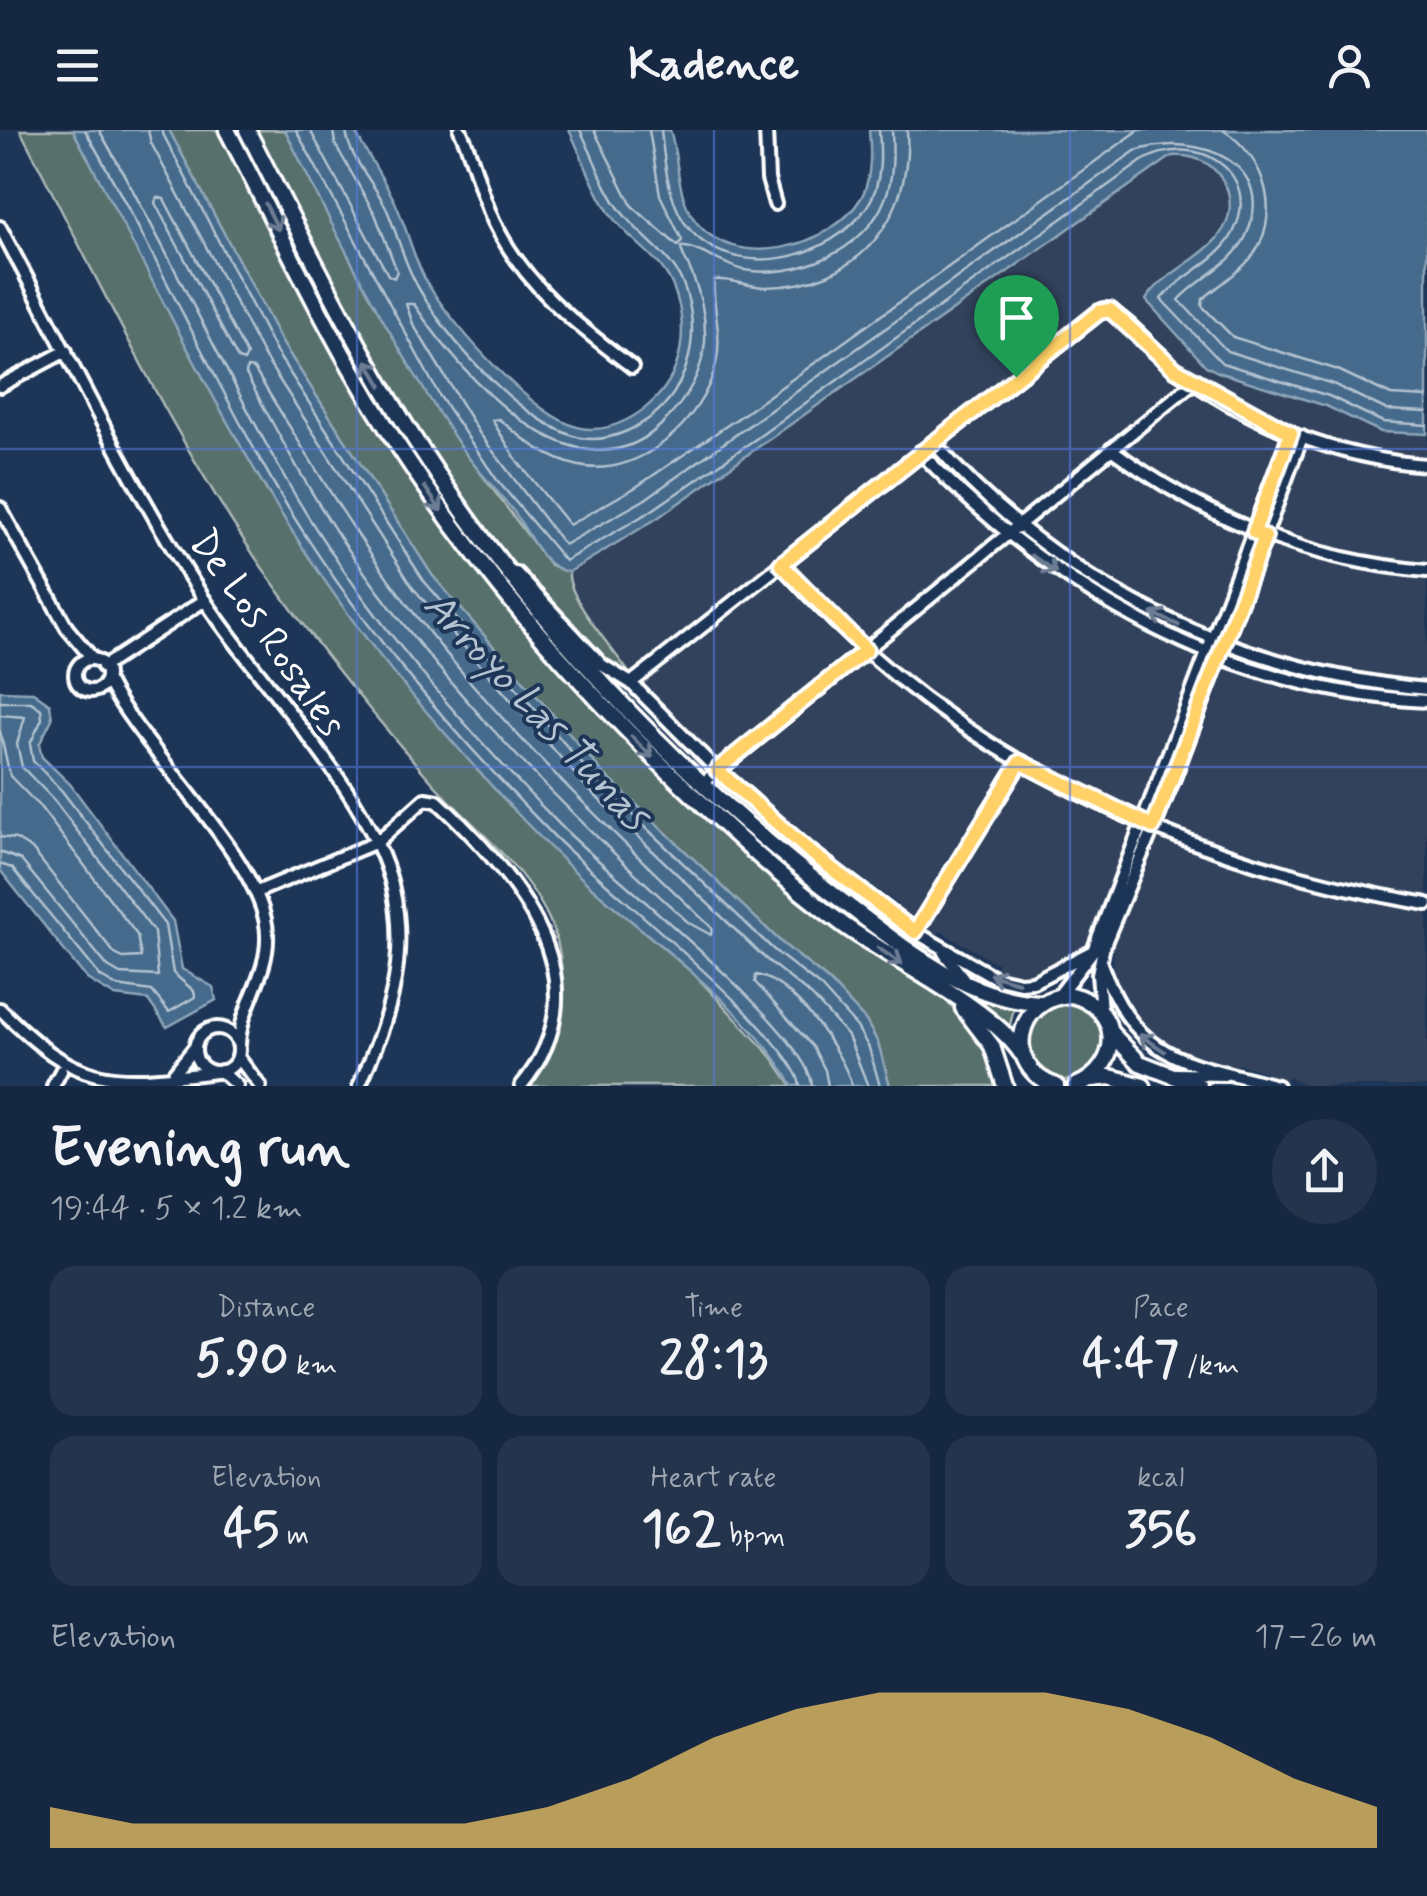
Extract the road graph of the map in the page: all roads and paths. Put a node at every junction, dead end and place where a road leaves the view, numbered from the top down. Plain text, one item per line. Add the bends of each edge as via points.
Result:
1 (228, 130) edge
2 (247, 130) edge
3 (460, 130) edge
4 (766, 130) edge
5 (775, 204) dead end
6 (0, 227) edge
7 (66, 352) junction
8 (632, 367) dead end
9 (1194, 382) junction
10 (0, 386) edge
11 (1297, 435) junction
12 (932, 442) junction
13 (1110, 449) junction
14 (920, 452) junction
15 (1427, 465) edge
16 (0, 508) edge
17 (1018, 526) junction
18 (1260, 535) junction
19 (1006, 536) junction
20 (493, 552) junction
21 (781, 564) junction
22 (1427, 571) edge
23 (204, 600) junction
24 (67, 628) junction
25 (1218, 642) junction
26 (866, 650) junction
27 (1214, 655) junction
28 (92, 658) junction
29 (104, 667) junction
30 (74, 668) junction
31 (108, 682) junction
32 (631, 682) junction
33 (1427, 689) edge
34 (89, 691) junction
35 (1427, 701) edge
36 (126, 715) junction
37 (1020, 762) junction
38 (717, 770) junction
39 (704, 782) junction
40 (1147, 825) junction
41 (377, 842) junction
42 (259, 892) junction
43 (1427, 904) edge
44 (915, 932) junction
45 (940, 947) junction
46 (1098, 950) junction
47 (971, 988) junction
48 (948, 994) junction
49 (1059, 995) junction
50 (1040, 1002) junction
51 (0, 1009) edge
52 (1102, 1011) junction
53 (248, 1012) junction
54 (216, 1028) junction
55 (1112, 1034) junction
56 (196, 1044) junction
57 (238, 1051) junction
58 (1023, 1057) junction
59 (61, 1071) junction
60 (218, 1072) junction
61 (1159, 1073) junction
62 (1240, 1076) junction
63 (1092, 1079) junction
64 (166, 1082) junction
65 (52, 1086) edge
66 (237, 1086) edge
67 (260, 1086) edge
68 (360, 1086) edge
69 (520, 1086) edge
70 (1006, 1086) edge
71 (1024, 1086) edge
72 (1056, 1086) edge
73 (1077, 1086) edge
74 (1144, 1086) edge
75 (1199, 1086) edge
76 (1277, 1086) edge

1 -> 48 street via 361,386 511,604 640,746 769,865
20 -> 2 street via 364,356
3 - 8 street via 495,224 525,273 564,316
4 - 5 street
6 - 7 street, De Los Rosales
7 - 10 street
7 - 23 street, De Los Rosales
9 - 11 street
9 - 12 street via 1104,309
9 - 13 street
11 - 15 street
11 - 18 street
12 - 14 street
12 - 17 street
13 - 17 street
13 - 18 street via 1184,500
14 - 19 street
14 - 21 street
16 - 24 street
17 - 19 street
25 -> 17 street via 1139,607
18 - 22 street via 1364,563
18 - 25 street
19 - 26 street
19 -> 27 street via 1076,586
20 - 32 street via 602,665
20 - 39 street via 587,666
21 - 26 street
21 - 32 street
23 - 29 street
23 - 41 street, De Los Rosales
24 - 28 street
24 - 30 street
25 - 27 street
25 - 33 street via 1328,674
26 - 37 street
26 - 38 street
27 - 35 street via 1328,687
27 - 40 street
28 - 29 street
28 - 30 street
29 - 31 street
30 - 34 street
31 - 34 street via 103,690
31 - 36 street
32 - 38 street
34 - 36 street
36 - 42 street
37 - 40 street
37 - 44 street
38 - 39 street
38 - 44 street
39 - 47 street via 802,871
40 - 43 street via 1299,878
40 - 46 street
41 - 42 street
41 - 68 street, De Los Rosales via 393,887 399,944 385,1030
41 - 69 street via 425,798 437,800 536,915 550,949 553,1001 540,1056
42 - 53 street via 267,952
44 - 45 street
46 -> 45 street via 1020,983 994,977
45 - 47 street
46 - 49 street
46 - 52 street
62 -> 46 street via 1142,1038 1121,1008
47 - 50 street via 1003,1000
48 - 58 street via 998,1024
48 - 70 street via 983,1030
49 - 50 street
49 - 52 street via 1082,998
50 - 58 street via 1025,1020
51 - 59 street
52 - 55 street
53 - 54 street
53 - 57 street
54 - 56 street
54 - 57 street via 228,1031
55 - 61 street
55 - 63 street via 1108,1060
56 - 60 street via 199,1062
56 - 64 street
57 - 60 street
57 - 67 street
58 - 71 street
58 - 72 street via 1038,1078
59 - 64 street via 110,1086
59 - 65 street
60 - 64 street
60 - 66 street
61 - 62 street
61 - 75 street
62 - 76 street
63 - 73 street
63 - 74 street

